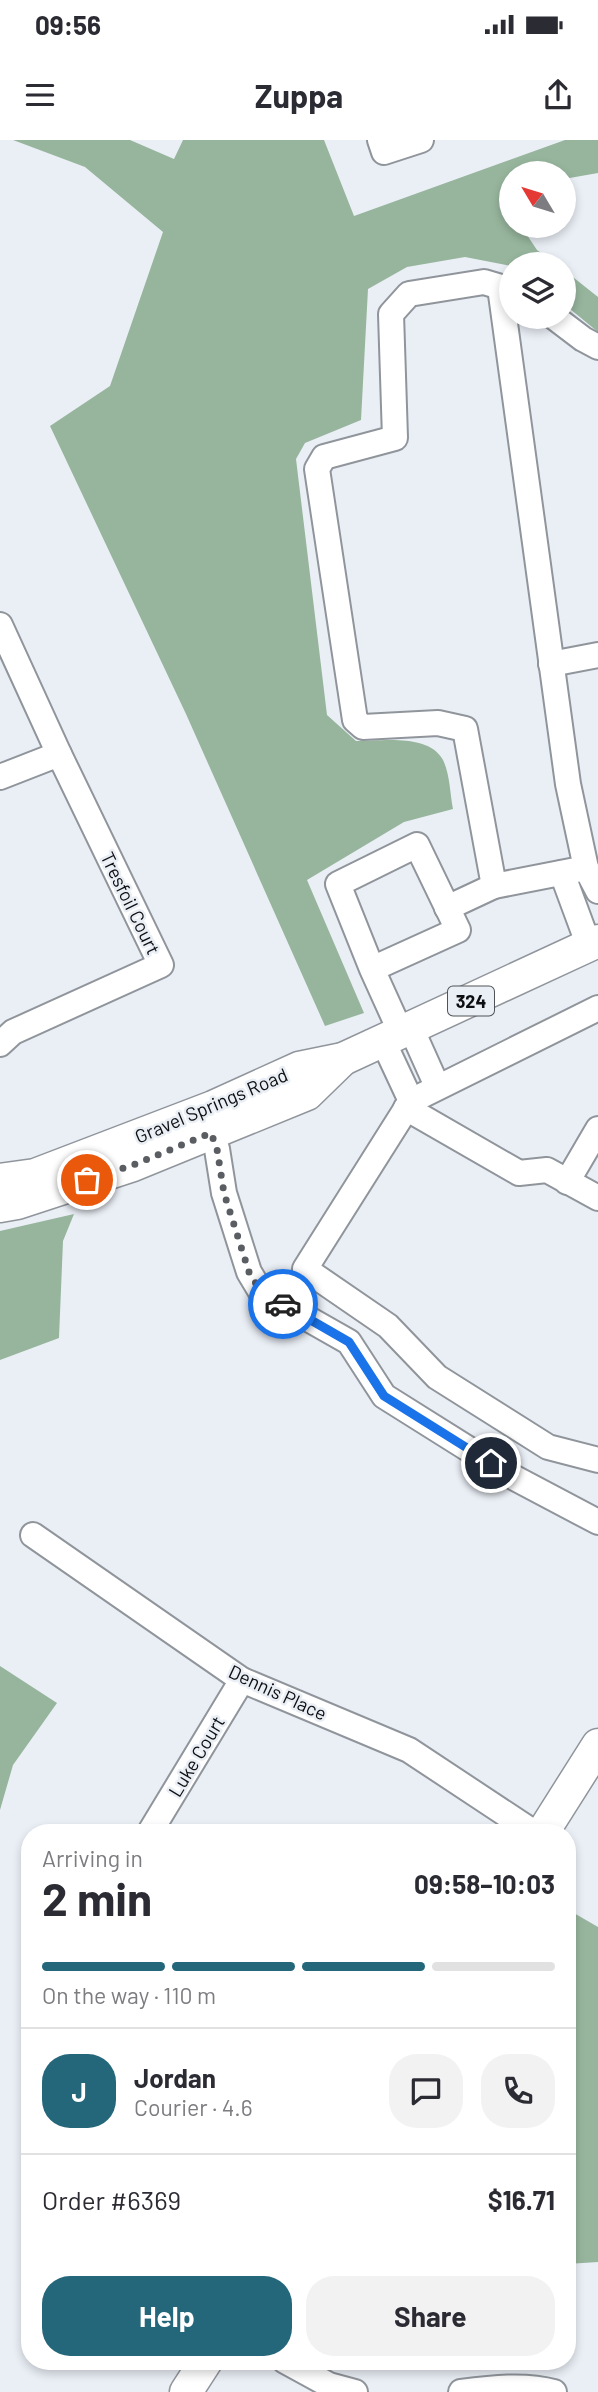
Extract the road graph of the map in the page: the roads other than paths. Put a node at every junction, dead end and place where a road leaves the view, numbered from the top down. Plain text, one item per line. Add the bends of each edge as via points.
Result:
1 (380, 140) edge
2 (421, 140) edge
3 (499, 286) edge
4 (510, 329) edge
5 (570, 329) edge
6 (598, 347) edge
7 (0, 625) edge
8 (598, 655) edge
9 (551, 664) junction
10 (59, 754) junction
11 (0, 777) edge
12 (590, 864) edge
13 (562, 873) junction
14 (494, 886) junction
15 (598, 891) edge
16 (447, 908) junction
17 (593, 944) edge
18 (372, 969) junction
19 (598, 1008) edge
20 (399, 1034) junction
21 (0, 1044) edge
22 (343, 1059) junction
23 (437, 1086) junction
24 (408, 1105) junction
25 (598, 1129) edge
26 (211, 1133) junction
27 (0, 1180) edge
28 (567, 1182) junction
29 (598, 1198) edge
30 (0, 1206) edge
31 (598, 1460) edge
32 (598, 1522) edge
33 (33, 1535) dead end
34 (242, 1680) junction
35 (598, 1745) edge
36 (155, 1824) edge
37 (521, 1824) edge
38 (547, 1824) edge
39 (200, 2370) edge
40 (302, 2370) edge
41 (186, 2392) edge
42 (355, 2392) edge
43 (461, 2392) edge
44 (554, 2392) edge

1 - 2 street via 384,152
3 - 14 street via 484,282 409,294 391,314 395,438 324,457 317,469 355,720 363,727 438,723 465,729
4 - 9 street
5 - 6 street
7 - 10 street
8 - 9 street
9 - 12 street via 568,784
10 - 11 street
10 - 21 street, Tresfoil Court via 161,965 13,1031
12 - 13 street
12 - 15 street
13 - 14 street
13 - 17 street
14 - 16 street
16 - 18 street via 457,930
16 - 18 street via 417,845 338,884
17 - 20 main road, Gravel Springs Road / 324
18 - 20 street
19 - 23 street
20 - 22 main road, Gravel Springs Road / 324
20 - 23 street
20 - 24 street
22 - 26 main road, Gravel Springs Road via 307,1094
22 - 27 main road, Gravel Springs Road via 299,1068 213,1107 35,1175
23 - 24 street
24 - 28 street via 519,1173 547,1170
24 - 31 street via 304,1269 388,1326 437,1377 548,1447
25 - 28 street
26 - 30 main road, Gravel Springs Road via 133,1165
26 - 32 street via 224,1193 249,1272 261,1292 349,1342 384,1396 513,1477
28 - 29 street
33 - 34 street, Dennis Place
34 - 36 street, Luke Court
34 - 37 street, Dennis Place via 409,1750
35 - 38 main road
39 - 41 main road
40 - 42 street
43 - 44 street via 493,2388

